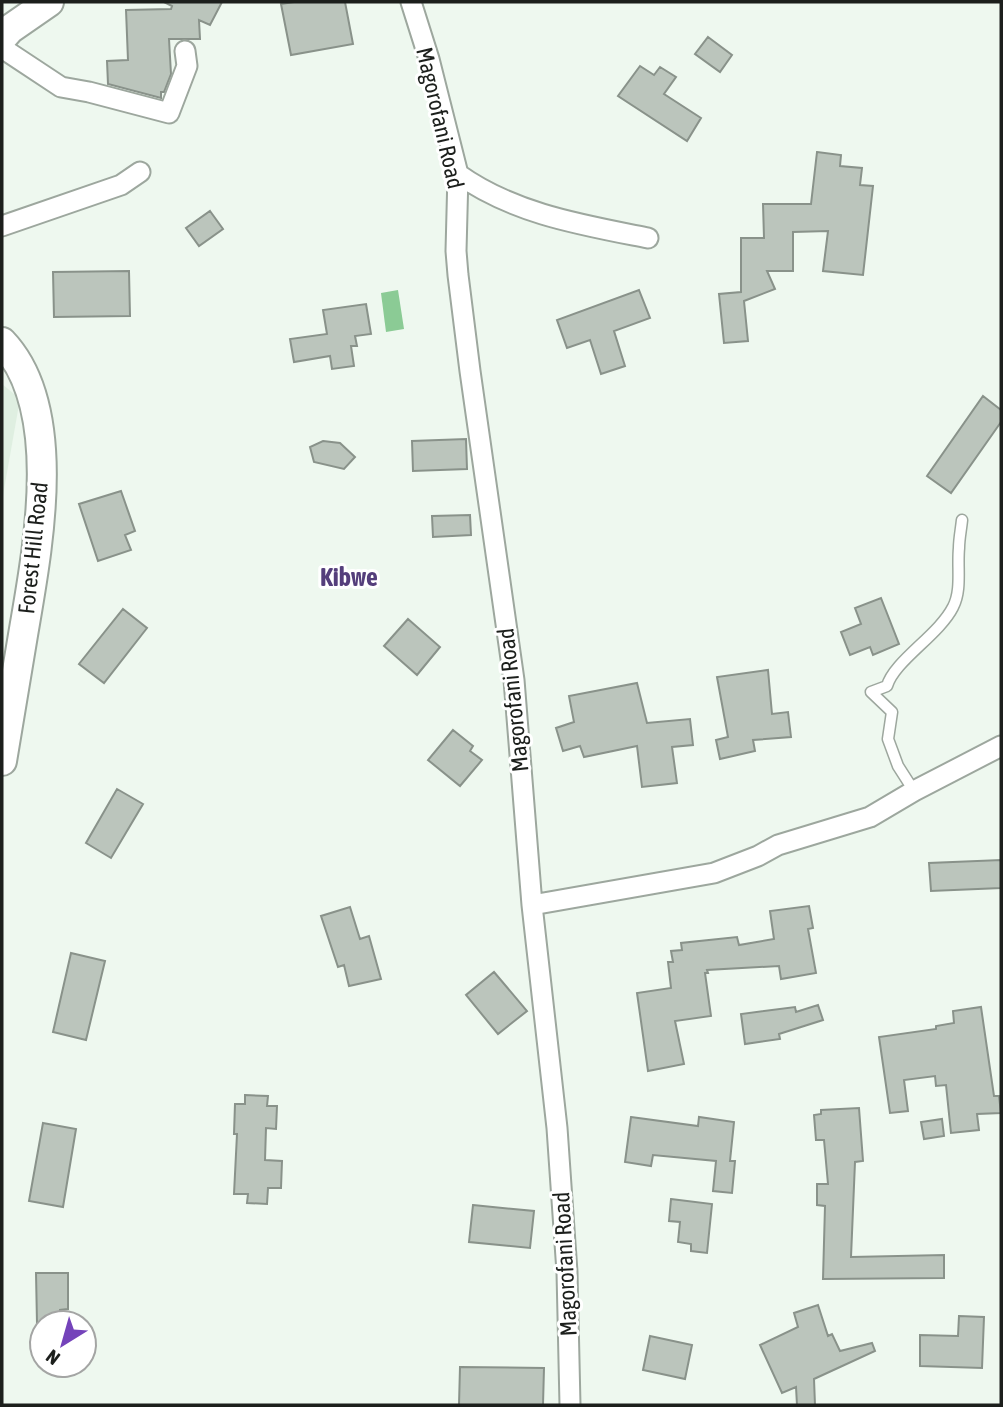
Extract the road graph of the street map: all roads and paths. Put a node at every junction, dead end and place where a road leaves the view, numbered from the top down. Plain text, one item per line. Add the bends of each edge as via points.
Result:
1 (49, 2) edge
2 (411, 2) edge
3 (2, 38) edge
4 (2, 48) edge
5 (185, 51) dead end
6 (140, 172) dead end
7 (458, 174) junction
8 (2, 226) edge
9 (648, 237) dead end
10 (2, 342) edge
11 (962, 520) dead end
12 (1001, 746) edge
13 (2, 761) edge
14 (914, 791) junction
15 (532, 905) junction
16 (570, 1405) edge

1 - 3 street
2 - 7 street, Magorofani Road
4 - 5 street via 61,87 169,113 187,66
6 - 8 street via 121,185
7 - 9 street via 543,215
7 - 15 street, Magorofani Road via 458,275 514,680
10 - 13 street, Forest Hill Road via 26,378 42,477 38,550
11 - 14 lane via 954,606 887,686 871,692 892,712 888,739
12 - 14 street
14 - 15 street via 870,817 778,845 715,873
15 - 16 street, Magorofani Road via 557,1128

